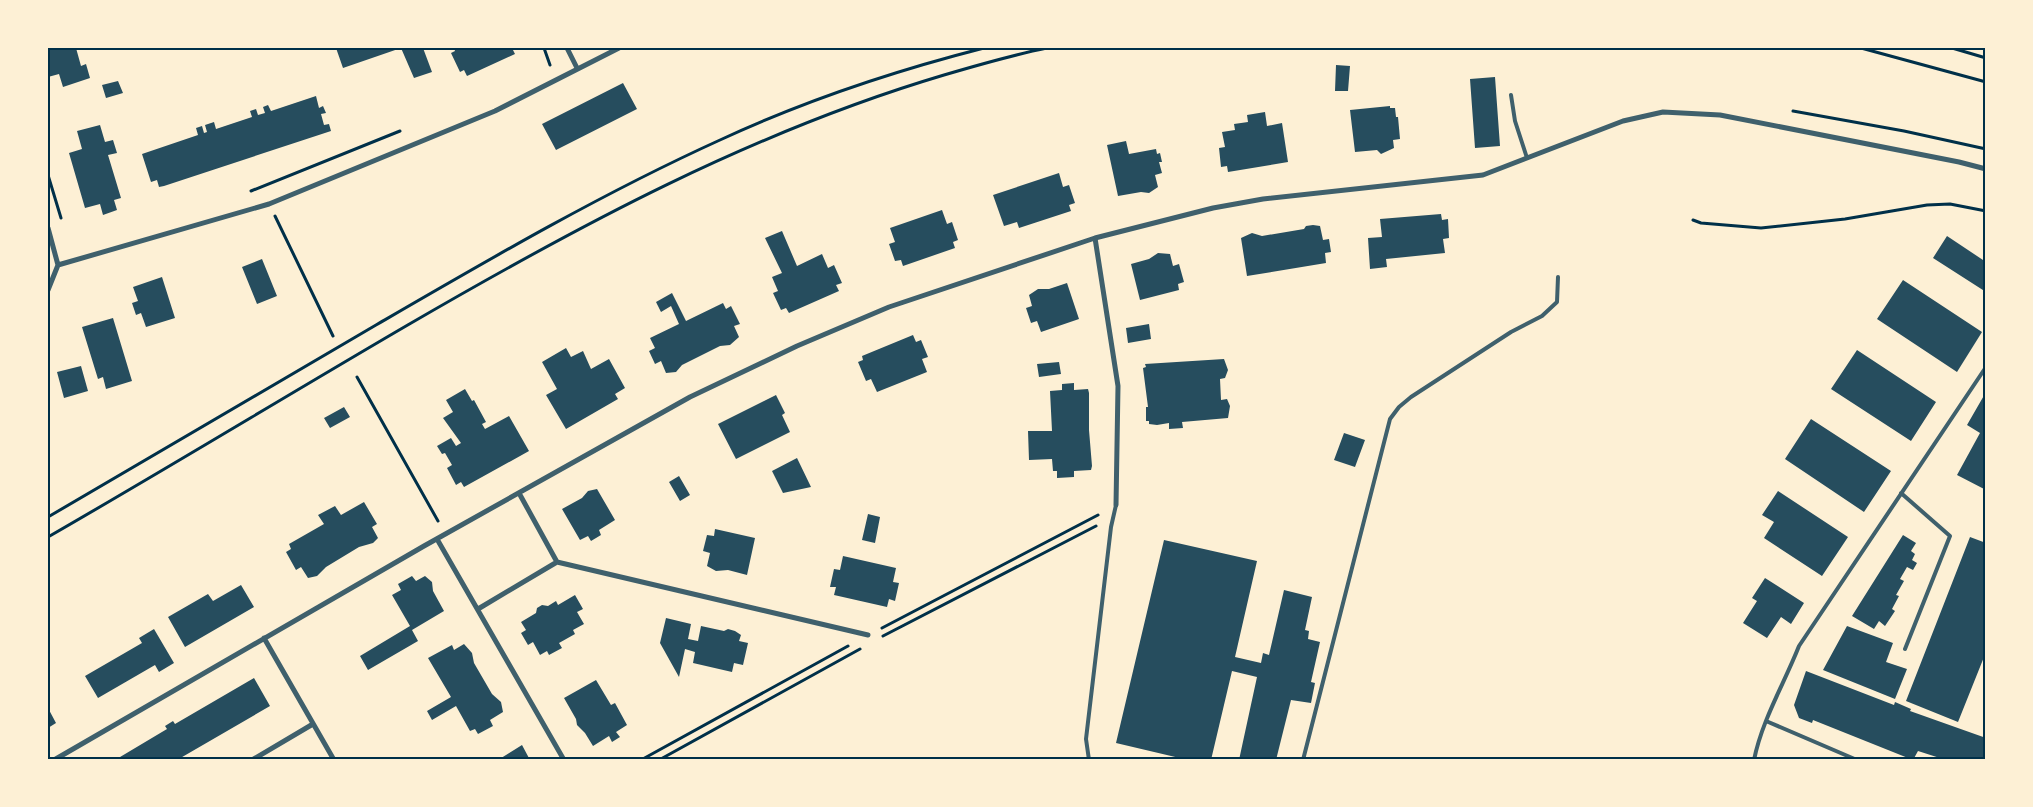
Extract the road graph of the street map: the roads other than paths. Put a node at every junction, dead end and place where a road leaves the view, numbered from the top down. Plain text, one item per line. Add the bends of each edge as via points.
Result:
1 (567, 48) edge
2 (619, 48) edge
3 (578, 68) junction
4 (1511, 95) dead end
5 (1528, 158) junction
6 (1986, 169) edge
7 (48, 228) edge
8 (1095, 238) junction
9 (58, 265) junction
10 (1558, 277) dead end
11 (48, 290) edge
12 (1986, 367) edge
13 (519, 494) junction
14 (1901, 494) junction
15 (1116, 505) joint
16 (437, 538) junction
17 (557, 562) junction
18 (478, 609) junction
19 (868, 635) road end
20 (264, 638) junction
21 (1905, 649) dead end
22 (1766, 721) junction
23 (314, 724) junction
24 (54, 760) edge
25 (252, 760) edge
26 (334, 760) edge
27 (564, 760) edge
28 (1089, 760) edge
29 (1303, 760) edge
30 (1754, 760) edge
31 (1856, 760) edge

1 - 3 street
2 - 3 street
3 - 9 street via 495,111 269,204
4 - 5 lane via 1515,121
5 - 6 street via 1623,121 1653,114 1685,112 1720,115
5 - 8 street via 1483,175 1263,199
7 - 9 street
8 - 13 street via 889,307 797,346 690,397
8 - 15 street via 1118,386
9 - 11 street
10 - 29 lane via 1557,302 1542,316 1511,332 1411,397 1390,419
12 - 14 lane
13 - 16 street
13 - 17 street
14 - 21 lane via 1950,536
14 - 22 lane via 1799,646
15 - 28 lane via 1086,739
16 - 18 street
16 - 20 street
17 - 18 street
17 - 19 street
18 - 27 street
20 - 23 street
20 - 24 street
22 - 30 lane
22 - 31 lane
23 - 25 street
23 - 26 street

